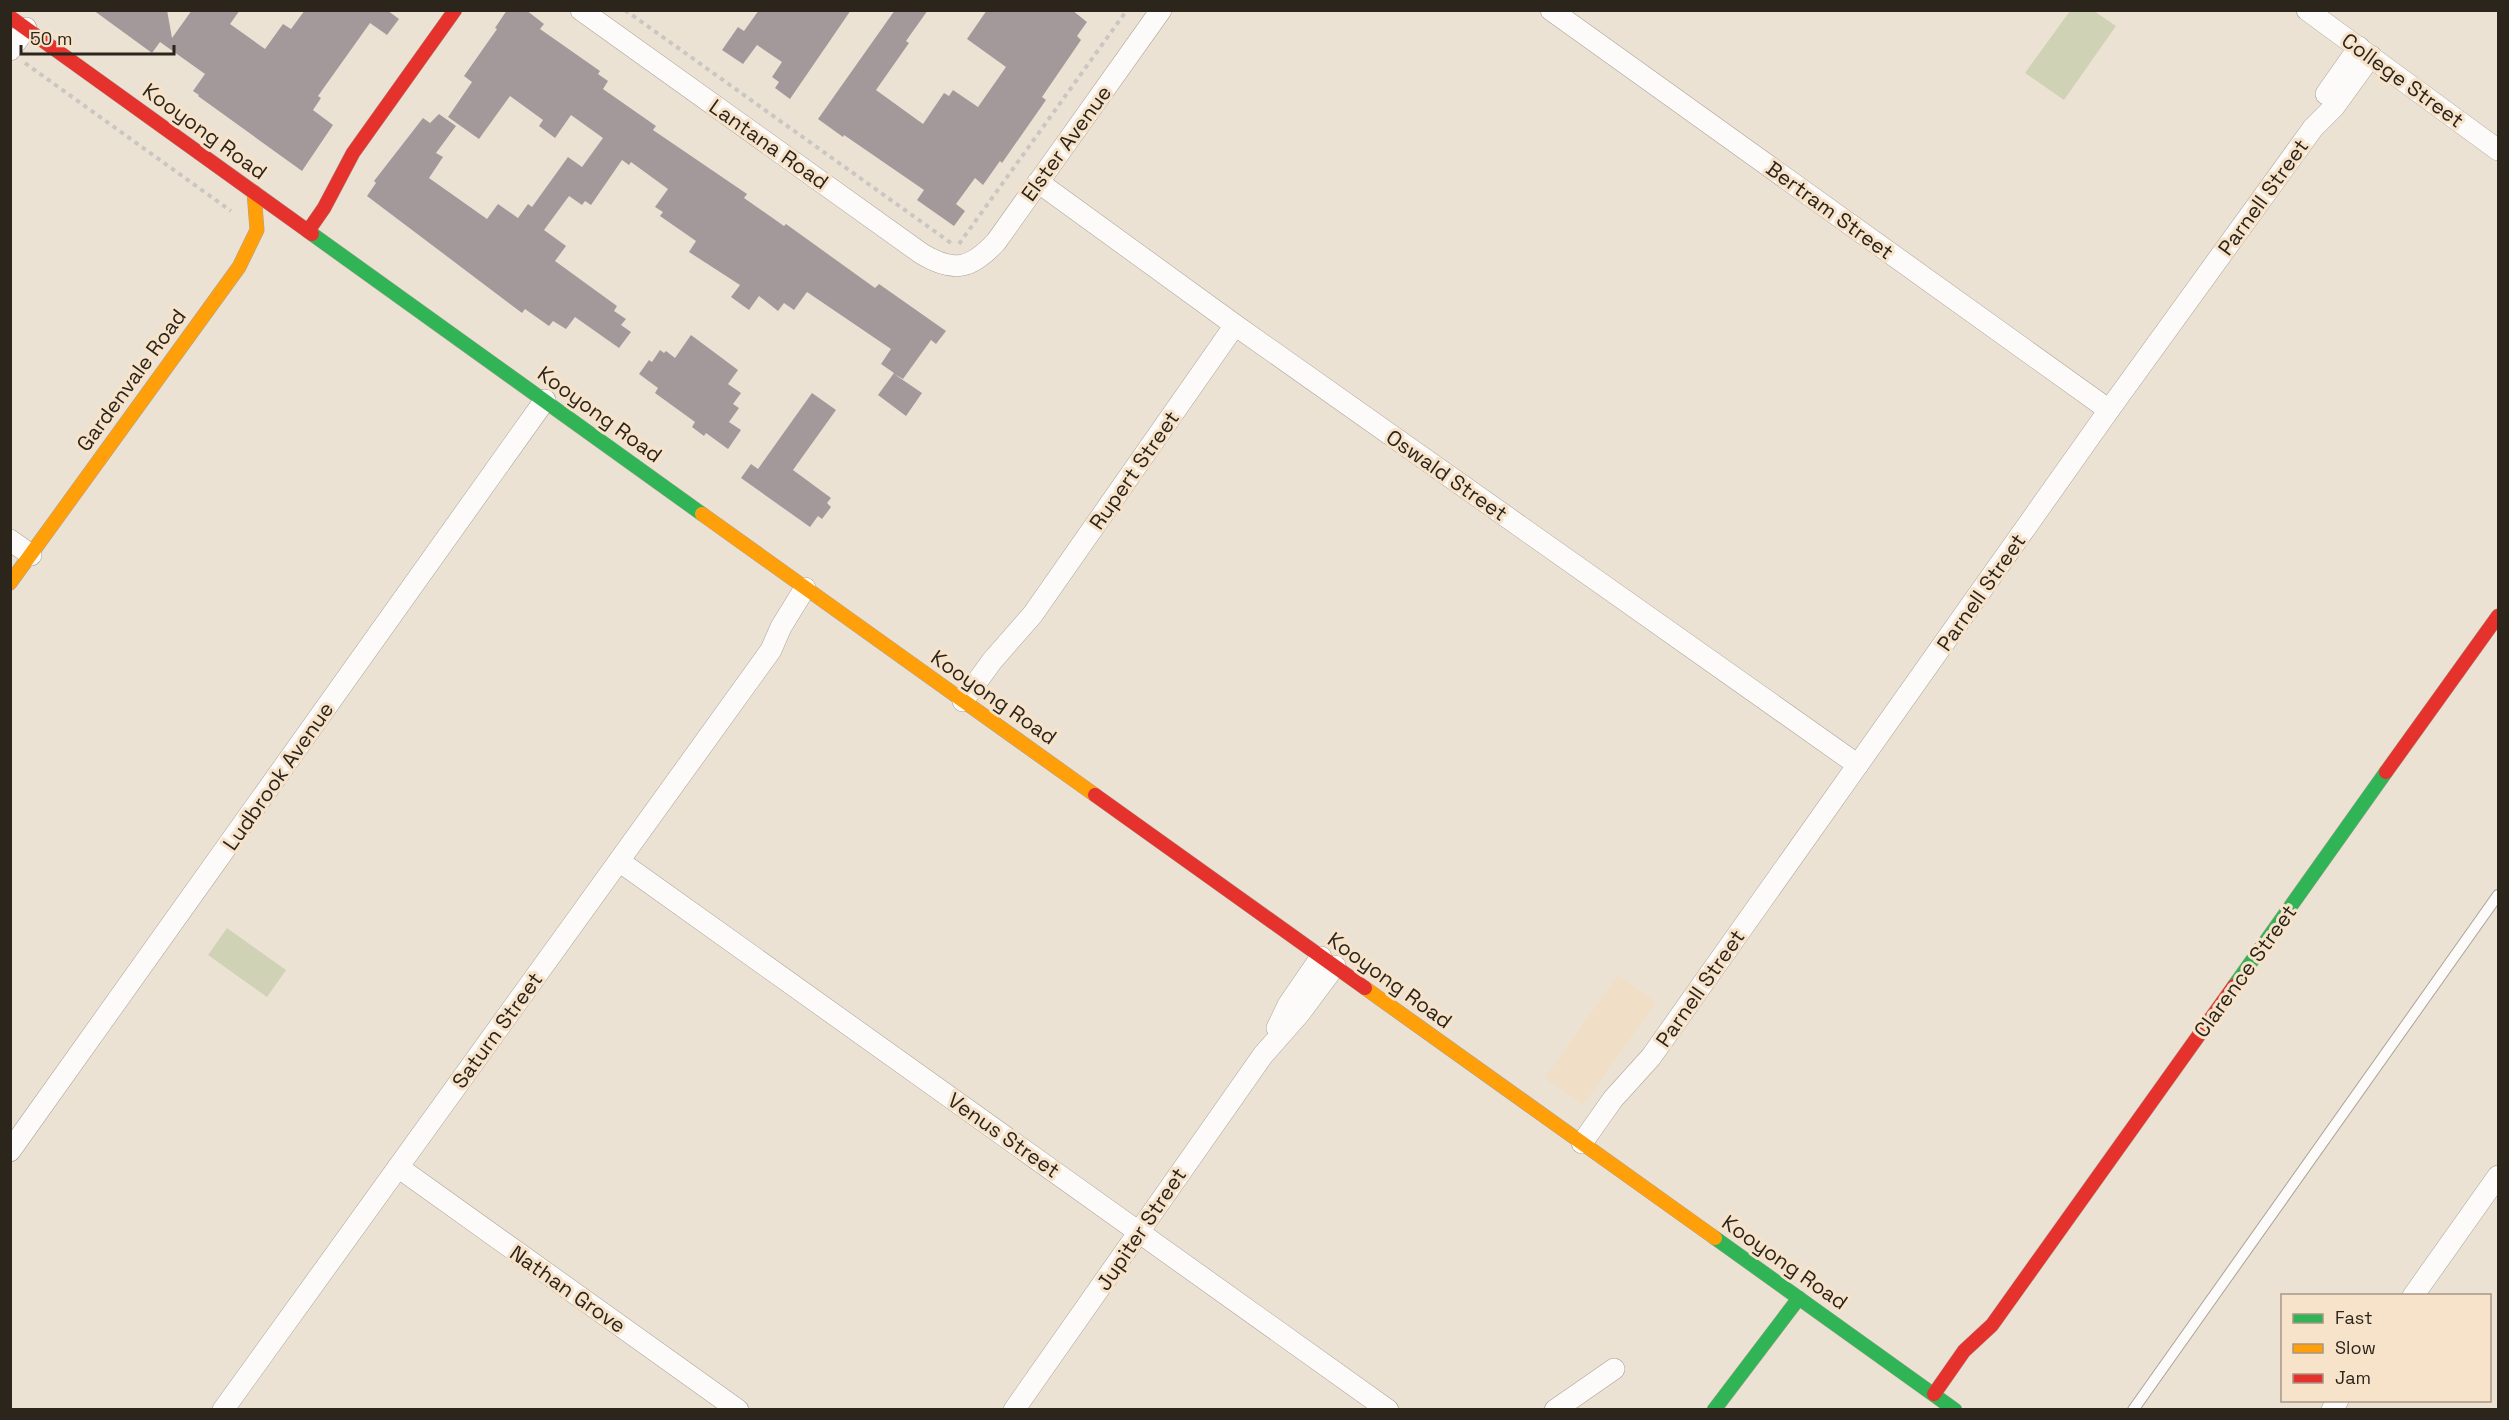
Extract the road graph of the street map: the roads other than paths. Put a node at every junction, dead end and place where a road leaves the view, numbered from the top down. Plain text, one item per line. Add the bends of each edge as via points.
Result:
1 (455, 10) edge
2 (581, 10) edge
3 (1551, 10) edge
4 (2307, 10) edge
5 (1160, 11) edge
6 (18, 23) edge
7 (2365, 52) junction
8 (14, 54) edge
9 (2499, 150) edge
10 (353, 153) junction
11 (1038, 182) junction
12 (317, 190) dead end
13 (254, 192) junction
14 (308, 231) junction
15 (962, 266) joint
16 (1235, 325) junction
17 (545, 400) junction
18 (2109, 410) junction
19 (10, 540) edge
20 (31, 555) junction
21 (10, 583) edge
22 (812, 592) junction
23 (2499, 616) edge
24 (969, 705) junction
25 (1858, 765) junction
26 (619, 861) junction
27 (2499, 895) edge
28 (1328, 962) junction
29 (1588, 1147) junction
30 (10, 1151) edge
31 (398, 1167) junction
32 (2499, 1176) edge
33 (1140, 1232) junction
34 (2414, 1294) edge
35 (1799, 1298) junction
36 (1992, 1325) junction
37 (1982, 1352) dead end
38 (1614, 1369) dead end
39 (1948, 1403) edge
40 (1015, 1407) edge
41 (223, 1410) edge
42 (738, 1410) edge
43 (1388, 1410) edge
44 (1555, 1410) edge
45 (1714, 1410) edge
46 (2133, 1410) edge

1 - 10 street
2 - 15 street, Lantana Road via 922,254 944,265
3 - 18 street, Bertram Street
4 - 7 street, College Street
5 - 11 street, Elster Avenue
6 - 8 street
6 - 13 street, Kooyong Road
7 - 9 street, College Street
7 - 18 street, Parnell Street via 2326,94 2313,128
10 - 12 street
10 - 14 street
11 - 15 street, Elster Avenue via 983,255
11 - 16 street, Oswald Street
13 - 14 street, Kooyong Road via 296,216
13 - 20 street, Gardenvale Road via 257,230 239,267
14 - 17 street, Kooyong Road
16 - 24 street, Rupert Street via 1033,614 1003,669
16 - 25 street, Oswald Street
17 - 22 street, Kooyong Road
17 - 30 street, Ludbrook Avenue
18 - 25 street, Parnell Street
19 - 20 street
20 - 21 street, Gardenvale Road
22 - 24 street, Kooyong Road
22 - 26 street, Saturn Street via 781,627 771,650
23 - 36 street, Clarence Street
24 - 28 street, Kooyong Road
25 - 29 street, Parnell Street via 1651,1058 1625,1107
26 - 31 street, Saturn Street
26 - 33 street, Venus Street
27 - 46 lane
28 - 29 street, Kooyong Road
28 - 33 street, Jupiter Street via 1300,1013 1263,1055
29 - 35 street, Kooyong Road
31 - 41 street, Saturn Street
31 - 42 street, Nathan Grove
32 - 34 street
33 - 40 street, Jupiter Street
33 - 43 street, Venus Street
35 - 39 street, Kooyong Road
35 - 45 street
36 - 37 street, Clarence Street
36 - 39 street, Clarence Street via 1965,1351
38 - 44 street

